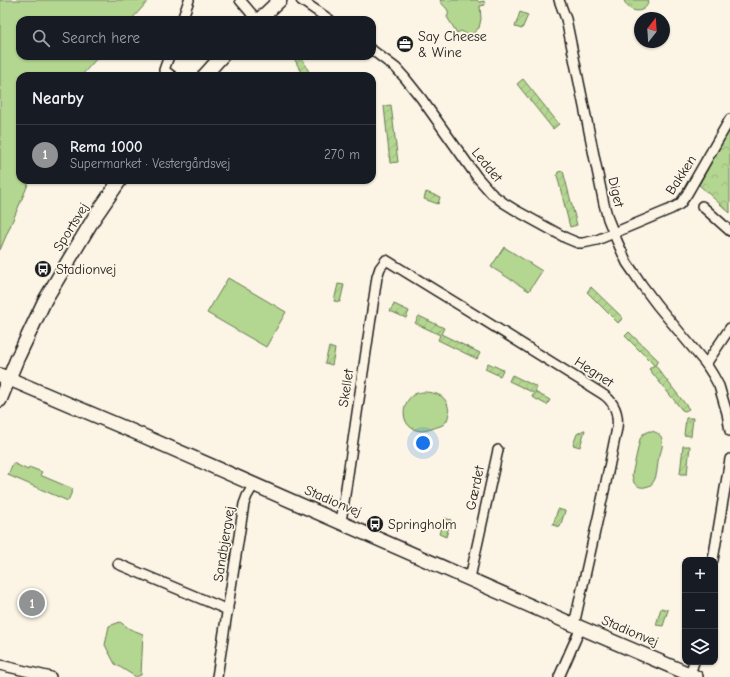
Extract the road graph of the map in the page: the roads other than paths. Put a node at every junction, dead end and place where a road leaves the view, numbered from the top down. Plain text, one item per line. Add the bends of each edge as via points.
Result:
1 (189, 0) edge
2 (240, 0) edge
3 (280, 0) edge
4 (301, 0) edge
5 (559, 0) edge
6 (183, 16) edge
7 (254, 16) edge
8 (262, 16) edge
9 (324, 16) edge
10 (376, 53) edge
11 (168, 60) edge
12 (218, 60) edge
13 (167, 72) edge
14 (208, 72) edge
15 (730, 119) edge
16 (117, 184) edge
17 (702, 206) dead end
18 (730, 230) edge
19 (614, 233) junction
20 (386, 260) joint
21 (730, 328) edge
22 (706, 364) junction
23 (4, 377) edge
24 (0, 400) edge
25 (730, 431) edge
26 (498, 450) dead end
27 (730, 459) edge
28 (254, 484) junction
29 (341, 522) junction
30 (714, 557) edge
31 (118, 564) dead end
32 (470, 578) junction
33 (228, 610) junction
34 (578, 626) junction
35 (0, 665) edge
36 (693, 671) edge
37 (50, 677) edge
38 (217, 677) edge
39 (559, 677) edge

1 - 6 street
2 - 7 street
3 - 8 street
4 - 9 street
5 - 19 street, Diget via 566,19 604,204
10 - 19 street, Leddet via 405,78 492,194 522,215 578,243 587,243
11 - 13 street via 164,70
12 - 14 street
15 - 19 street, Bakken via 680,204
16 - 23 street, Sportsvej via 45,300
17 - 18 street
19 - 22 street, Diget via 642,285
20 - 29 street, Skellet via 379,271
20 - 34 street, Hegnet via 601,392 614,405 618,419 617,428
21 - 22 street
22 - 25 street, Diget via 719,386
23 - 24 street, Sportsvej
23 - 28 street, Stadionvej
26 - 32 street, Gærdet
27 - 30 street
28 - 29 street, Stadionvej
28 - 33 street, Sandbjergvej via 244,504
29 - 32 street, Stadionvej
31 - 33 street, Sandbjergvej
32 - 34 street, Stadionvej
33 - 38 street, Sandbjergvej
34 - 36 street, Stadionvej
34 - 39 street
35 - 37 street

